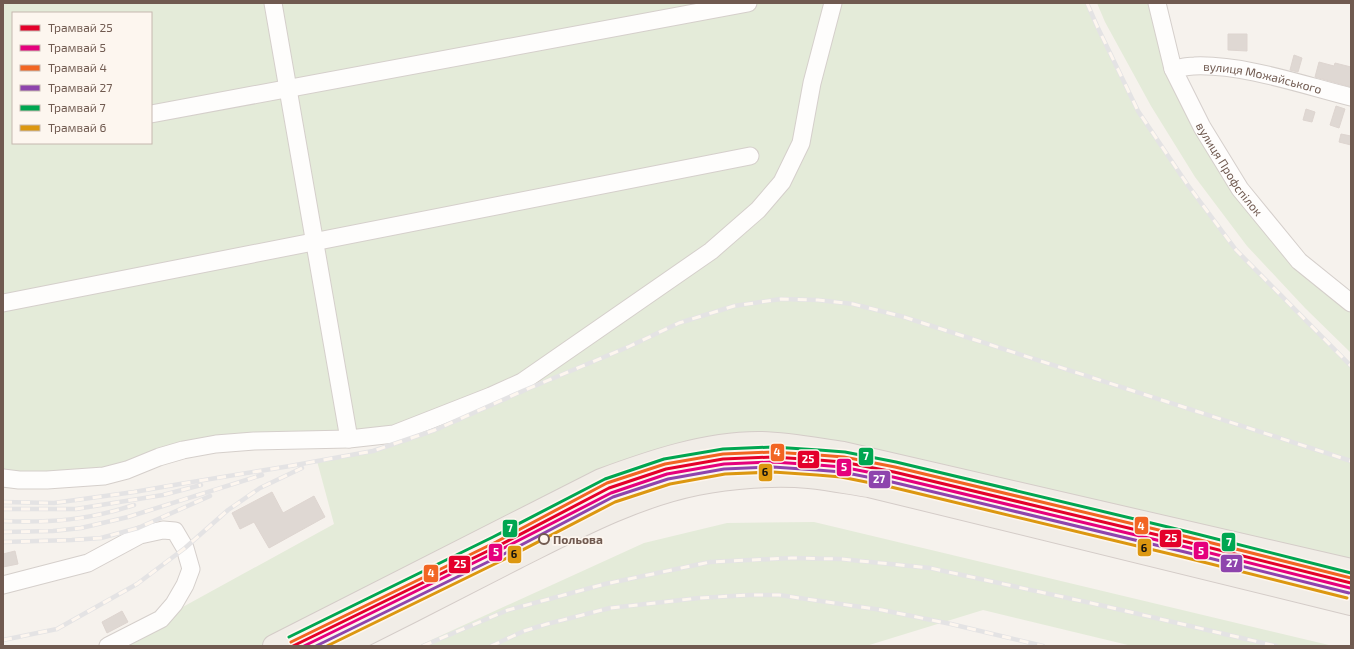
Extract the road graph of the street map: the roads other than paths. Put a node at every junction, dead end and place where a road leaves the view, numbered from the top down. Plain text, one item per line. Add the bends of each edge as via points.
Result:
1 (274, 3) edge
2 (748, 3) edge
3 (833, 3) edge
4 (1157, 3) edge
5 (1173, 69) junction
6 (288, 88) junction
7 (1351, 97) edge
8 (152, 114) edge
9 (750, 156) dead end
10 (314, 242) junction
11 (3, 303) edge
12 (1351, 303) edge
13 (349, 439) junction
14 (3, 478) edge
15 (1351, 570) edge
16 (3, 585) edge
17 (1351, 604) edge
18 (108, 646) edge
19 (274, 646) edge
20 (343, 646) edge

1 - 6 street
2 - 6 street
3 - 13 street via 812,83 801,143 782,182 758,210 711,251 522,382 394,434
4 - 5 street, вулиця Профспілок
5 - 7 street, вулиця Можайського via 1194,66 1254,72
5 - 12 street, вулиця Профспілок via 1202,127 1240,190 1299,261
6 - 8 street
6 - 10 street
9 - 10 street
10 - 11 street
10 - 13 street
13 - 14 street via 216,444 183,450 104,476 47,480
15 - 19 main road via 843,454 766,443 740,444 674,455 601,480
16 - 18 street via 88,563 140,535 175,530 185,548 191,569 185,585 174,604 160,619
17 - 20 main road via 869,486 810,477 780,476 728,479 698,484 644,500 590,522

